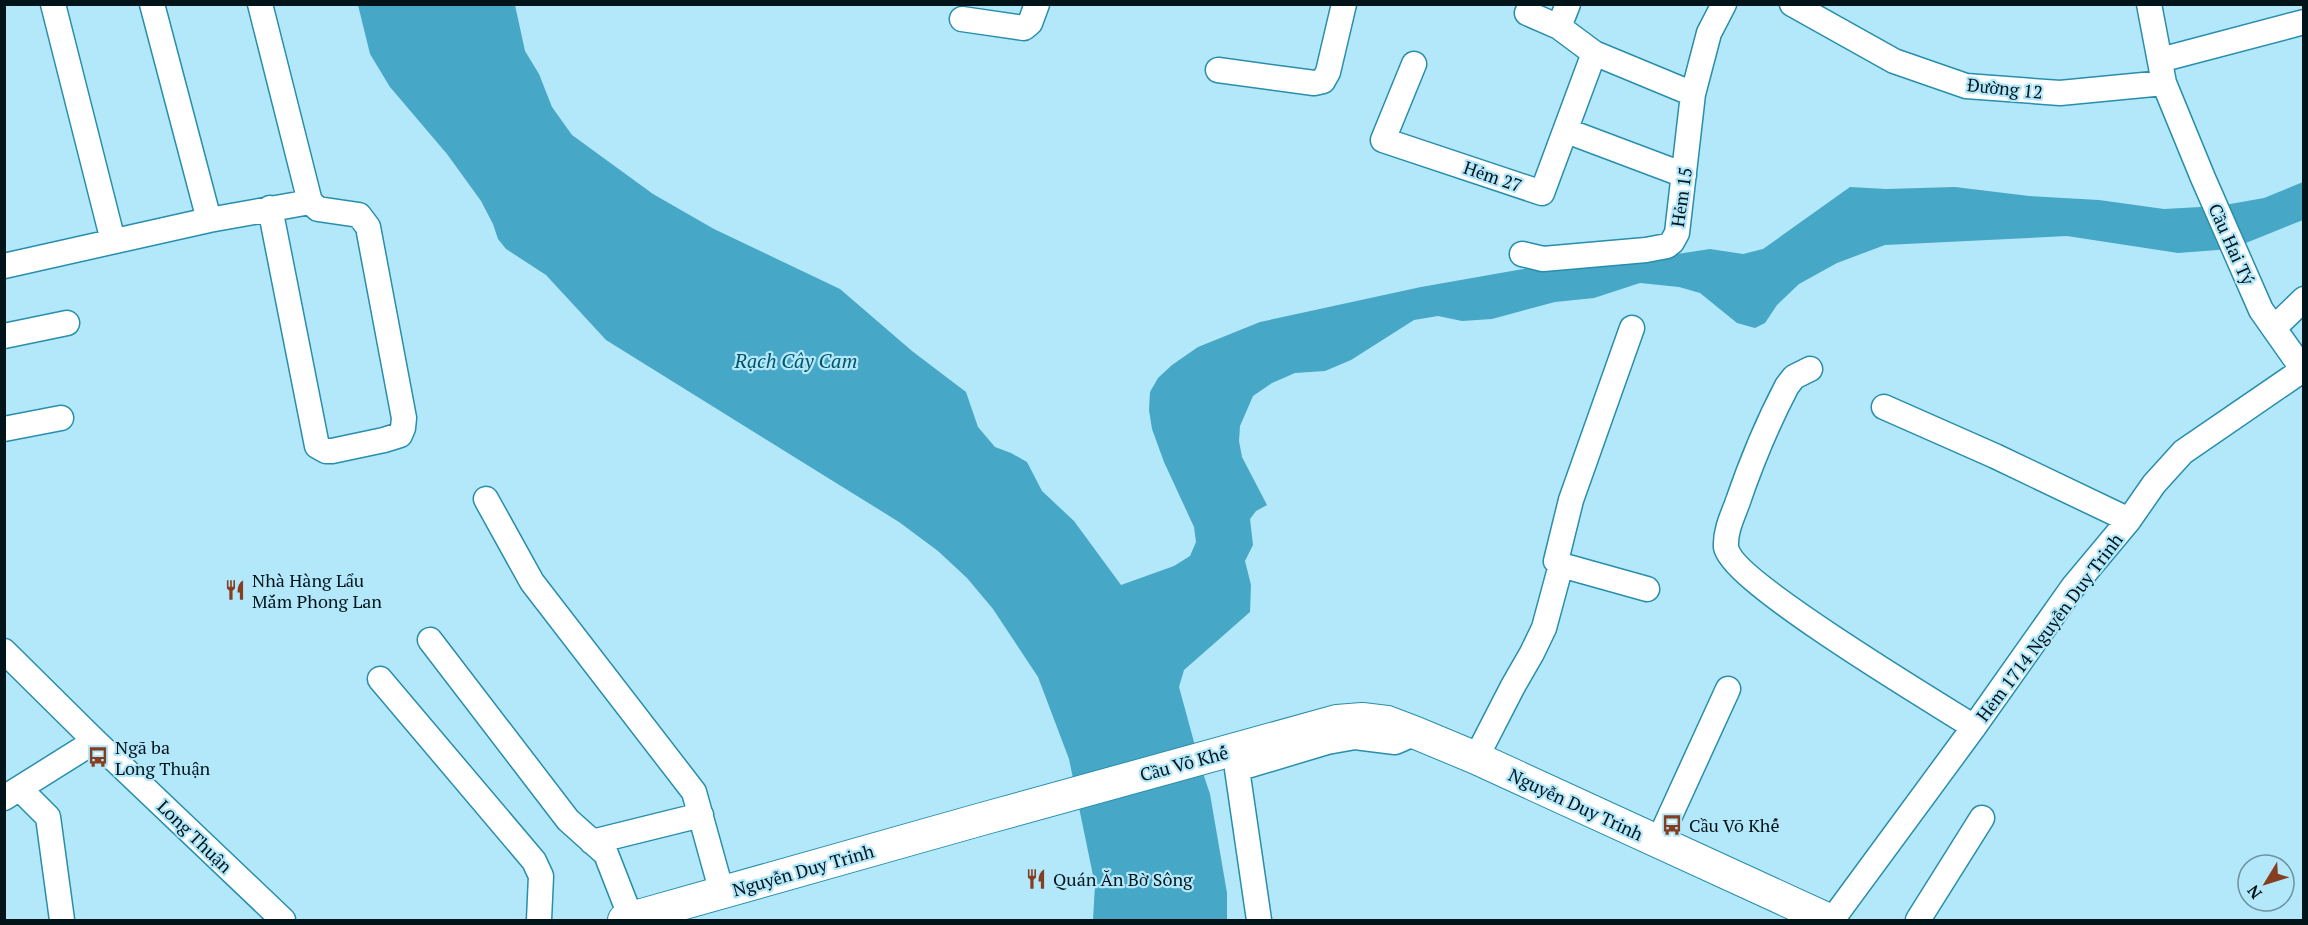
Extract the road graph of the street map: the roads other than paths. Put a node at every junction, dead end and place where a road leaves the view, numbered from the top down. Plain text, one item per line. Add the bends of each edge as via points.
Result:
1 (53, 4) edge
2 (152, 4) edge
3 (260, 4) edge
4 (1037, 4) edge
5 (1344, 4) edge
6 (1568, 4) edge
7 (1724, 4) edge
8 (1792, 4) edge
9 (2149, 4) edge
10 (1527, 14) dead end
11 (962, 19) dead end
12 (2304, 22) edge
13 (1559, 27) junction
14 (1594, 53) junction
15 (1414, 64) dead end
16 (1218, 70) dead end
17 (2162, 72) junction
18 (1693, 94) junction
19 (1567, 131) junction
20 (1684, 175) junction
21 (310, 202) junction
22 (270, 208) junction
23 (209, 220) junction
24 (113, 240) junction
25 (1522, 254) dead end
26 (4, 266) edge
27 (2304, 299) edge
28 (2267, 319) junction
29 (68, 323) dead end
30 (1632, 328) dead end
31 (4, 336) edge
32 (1810, 369) dead end
33 (2303, 370) edge
34 (1884, 407) dead end
35 (61, 418) dead end
36 (4, 429) edge
37 (486, 499) dead end
38 (2128, 520) junction
39 (1561, 565) junction
40 (1647, 589) dead end
41 (430, 640) dead end
42 (4, 651) edge
43 (380, 679) dead end
44 (1728, 688) dead end
45 (1387, 722) joint
46 (1974, 727) junction
47 (1416, 734) junction
48 (95, 741) junction
49 (1476, 758) junction
50 (12, 794) edge
51 (701, 815) junction
52 (1982, 818) dead end
53 (982, 819) joint
54 (592, 842) junction
55 (1658, 842) junction
56 (722, 893) junction
57 (628, 920) edge
58 (62, 921) edge
59 (283, 921) edge
60 (539, 921) edge
61 (1259, 921) edge
62 (1830, 921) edge
63 (1918, 921) edge

1 - 24 street
2 - 23 street
3 - 21 street
4 - 11 street via 1024,28
5 - 16 street via 1323,81
6 - 13 street
7 - 18 street, Hẻm 15 via 1709,33
8 - 17 street, Đường 12 via 1894,61 1966,86 2060,93
9 - 17 street, Cầu Hai Tý
10 - 13 street
12 - 17 street, Đường 12
13 - 14 street
14 - 18 street
14 - 19 street, Hẻm 27
15 - 19 street, Hẻm 27 via 1383,140 1542,193
17 - 28 street, Cầu Hai Tý via 2203,178
18 - 20 street, Hẻm 15
19 - 20 street
20 - 25 street, Hẻm 15 via 1677,232 1667,246 1543,259
21 - 22 street
21 - 22 street via 318,209 359,215 368,227 404,418 400,435 332,451 317,446
22 - 23 street
23 - 24 street
24 - 26 street
27 - 28 street
28 - 33 street, Cầu Hai Tý
29 - 31 street
30 - 39 street via 1571,500 1556,561
32 - 46 street via 1794,377 1787,386 1752,460 1727,532 1729,556 1764,588 1862,657
33 - 38 street, Hẻm 1714 Nguyễn Duy Trinh via 2183,452
34 - 38 street
35 - 36 street
37 - 51 street via 532,582 694,792
38 - 46 street, Hẻm 1714 Nguyễn Duy Trinh via 2073,587
39 - 40 street
39 - 49 street via 1533,653
41 - 54 street via 568,820
42 - 48 street, Long Thuận
43 - 60 street via 534,861 542,876
44 - 55 street
45 - 47 main road, Nguyễn Duy Trinh
45 - 53 main road, Cầu Võ Khế via 1337,721
46 - 62 street, Hẻm 1714 Nguyễn Duy Trinh
47 - 49 main road, Nguyễn Duy Trinh
47 - 61 street via 1395,742 1355,737 1238,769
48 - 50 street
48 - 59 street, Long Thuận
49 - 55 main road, Nguyễn Duy Trinh
50 - 58 street via 48,817
51 - 54 street
51 - 56 street
52 - 63 street
53 - 56 main road, Nguyễn Duy Trinh
54 - 57 street via 606,855
55 - 62 main road, Nguyễn Duy Trinh
56 - 57 main road, Nguyễn Duy Trinh

